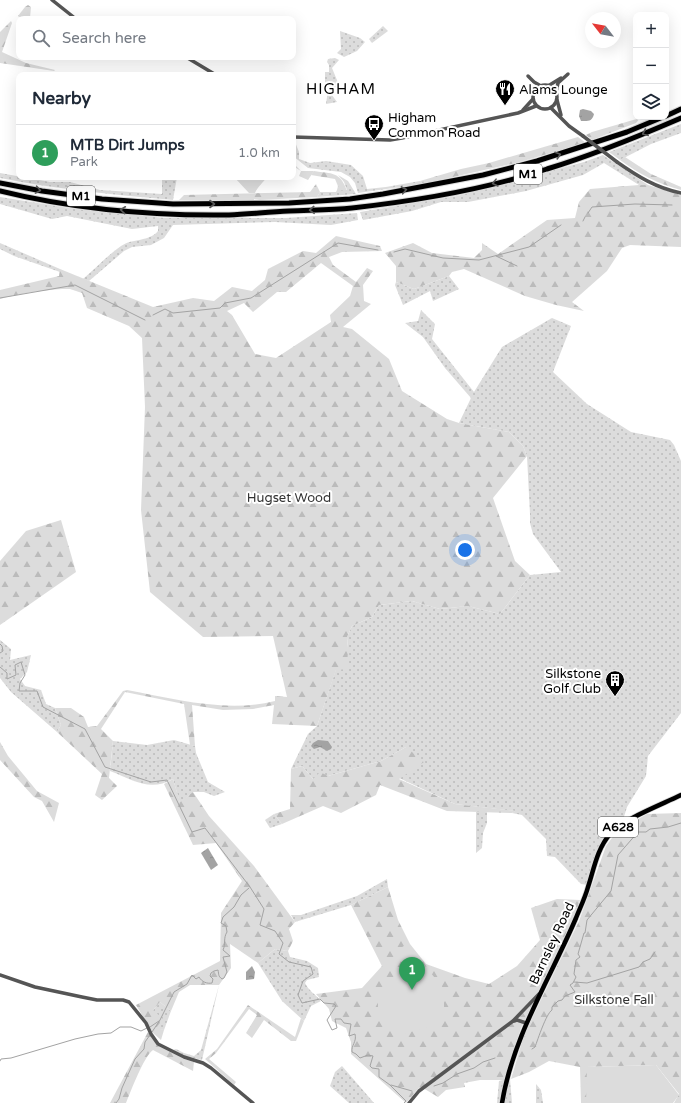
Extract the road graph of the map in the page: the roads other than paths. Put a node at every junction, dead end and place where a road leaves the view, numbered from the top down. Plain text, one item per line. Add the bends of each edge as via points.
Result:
1 (52, 0) edge
2 (72, 16) edge
3 (191, 60) edge
4 (211, 72) edge
5 (541, 86) junction
6 (548, 86) junction
7 (535, 91) junction
8 (556, 93) junction
9 (533, 99) junction
10 (557, 100) junction
11 (536, 106) junction
12 (551, 108) junction
13 (681, 110) edge
14 (520, 112) junction
15 (669, 114) edge
16 (681, 118) edge
17 (656, 120) edge
18 (564, 122) junction
19 (296, 137) edge
20 (0, 182) edge
21 (0, 192) edge
22 (681, 193) edge
23 (681, 795) edge
24 (0, 975) edge
25 (541, 992) junction
26 (513, 1021) junction
27 (526, 1024) junction
28 (253, 1103) edge
29 (409, 1103) edge
30 (502, 1103) edge

1 - 2 street
3 - 4 street
5 - 6 street
5 - 7 street
5 - 7 street via 528,76
6 - 8 street
6 - 8 street via 568,74 558,83
7 - 9 street
8 - 10 street
9 - 11 street
9 - 14 street
10 - 12 street
10 - 18 street
11 - 12 street via 542,109
11 - 14 street
12 - 18 street
13 - 15 highway, M1
14 - 19 street via 390,140
16 -> 21 highway, M1 via 546,170 476,187 351,208 230,215 162,213 55,203
20 -> 17 highway, M1 via 42,191 163,204 289,204 350,199 483,175 537,161 627,132
18 - 22 street, bridge via 642,179
23 - 25 highway, Barnsley Road / A628 via 622,824 610,834 599,853 588,888
24 - 28 street via 35,987 82,997 129,1002 146,1023 158,1044 203,1063
25 - 26 street, Barnsley Road
25 - 27 highway, A628
26 - 27 street
26 - 29 street, Barnsley Road via 419,1091
27 - 30 highway, A628 via 509,1072

